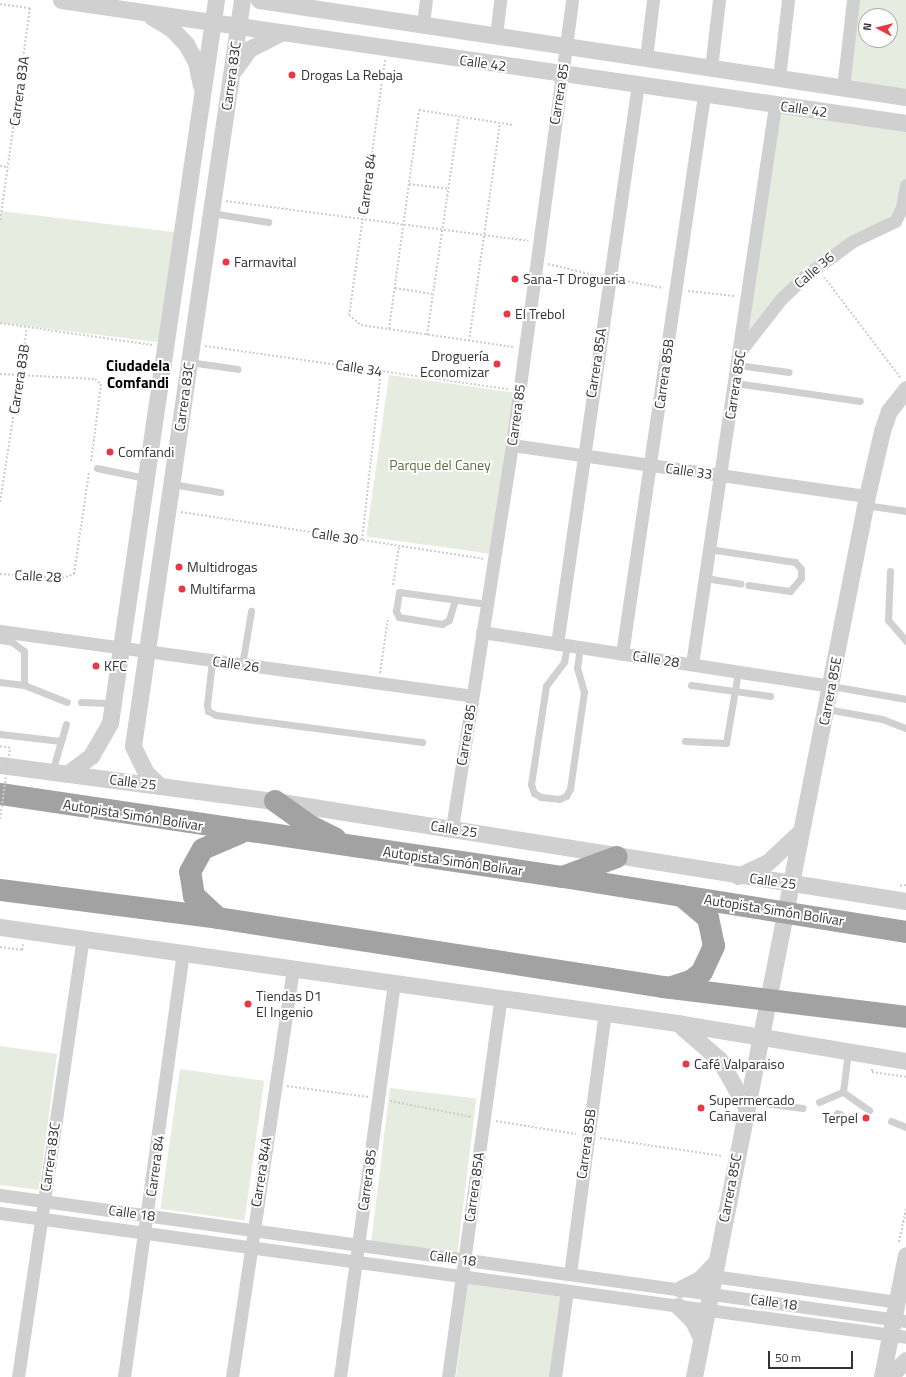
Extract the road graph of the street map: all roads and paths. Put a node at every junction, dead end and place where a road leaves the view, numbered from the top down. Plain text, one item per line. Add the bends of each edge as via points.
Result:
1 (2, 0) edge
2 (61, 0) edge
3 (216, 0) edge
4 (242, 0) edge
5 (259, 0) edge
6 (426, 0) edge
7 (500, 0) edge
8 (572, 0) edge
9 (653, 0) edge
10 (719, 0) edge
11 (788, 0) edge
12 (853, 0) edge
13 (1, 4) edge
14 (135, 11) junction
15 (213, 22) junction
16 (423, 24) junction
17 (238, 26) junction
18 (282, 33) junction
19 (496, 35) junction
20 (566, 45) junction
21 (385, 58) dead end
22 (646, 58) junction
23 (711, 68) junction
24 (561, 72) junction
25 (779, 78) junction
26 (231, 80) junction
27 (638, 84) junction
28 (843, 88) junction
29 (704, 95) junction
30 (906, 97) edge
31 (202, 103) junction
32 (775, 104) junction
33 (459, 116) junction
34 (500, 123) junction
35 (906, 123) edge
36 (513, 125) dead end
37 (0, 166) edge
38 (8, 167) junction
39 (409, 184) junction
40 (906, 184) edge
41 (448, 189) junction
42 (216, 207) junction
43 (362, 219) junction
44 (0, 221) edge
45 (268, 222) dead end
46 (404, 224) junction
47 (442, 230) junction
48 (484, 235) junction
49 (539, 242) junction
50 (536, 261) junction
51 (817, 267) junction
52 (609, 278) junction
53 (394, 288) junction
54 (676, 290) junction
55 (433, 294) junction
56 (748, 298) junction
57 (172, 308) junction
58 (197, 312) junction
59 (0, 323) edge
60 (27, 328) junction
61 (389, 329) junction
62 (427, 335) junction
63 (469, 341) junction
64 (200, 345) dead end
65 (157, 346) dead end
66 (525, 349) junction
67 (740, 352) junction
68 (738, 365) junction
69 (164, 366) junction
70 (189, 367) junction
71 (238, 369) dead end
72 (381, 371) junction
73 (788, 372) dead end
74 (0, 374) edge
75 (19, 376) junction
76 (735, 383) junction
77 (905, 385) edge
78 (519, 391) junction
79 (860, 400) dead end
80 (512, 445) junction
81 (582, 455) junction
82 (651, 465) junction
83 (97, 468) dead end
84 (720, 475) junction
85 (147, 479) junction
86 (171, 484) junction
87 (220, 492) dead end
88 (866, 501) junction
89 (0, 502) edge
90 (176, 511) dead end
91 (906, 511) edge
92 (362, 540) junction
93 (709, 549) junction
94 (493, 560) junction
95 (890, 571) dead end
96 (0, 574) edge
97 (704, 578) junction
98 (455, 600) junction
99 (487, 604) junction
100 (251, 611) dead end
101 (0, 631) edge
102 (482, 632) junction
103 (0, 640) edge
104 (906, 641) edge
105 (562, 644) junction
106 (580, 647) junction
107 (123, 648) junction
108 (147, 652) junction
109 (622, 654) junction
110 (212, 661) junction
111 (692, 664) junction
112 (242, 665) junction
113 (738, 672) junction
114 (0, 682) edge
115 (691, 685) dead end
116 (24, 686) junction
117 (831, 686) junction
118 (735, 691) junction
119 (472, 696) junction
120 (770, 696) dead end
121 (906, 699) edge
122 (67, 702) dead end
123 (81, 702) dead end
124 (114, 703) junction
125 (826, 709) junction
126 (66, 724) dead end
127 (906, 728) edge
128 (0, 734) edge
129 (61, 741) junction
130 (685, 741) dead end
131 (422, 742) dead end
132 (0, 746) edge
133 (0, 765) edge
134 (60, 773) junction
135 (160, 786) junction
136 (0, 794) edge
137 (275, 801) junction
138 (0, 819) edge
139 (452, 828) junction
140 (801, 830) junction
141 (243, 832) junction
142 (369, 849) junction
143 (617, 857) junction
144 (738, 876) junction
145 (563, 877) junction
146 (790, 884) junction
147 (0, 890) edge
148 (680, 895) junction
149 (906, 900) edge
150 (785, 911) junction
151 (218, 918) junction
152 (0, 927) edge
153 (906, 932) edge
154 (82, 937) junction
155 (15, 943) dead end
156 (0, 946) edge
157 (183, 954) junction
158 (293, 968) junction
159 (394, 983) junction
160 (663, 987) junction
161 (501, 997) junction
162 (768, 999) junction
163 (605, 1013) junction
164 (906, 1018) edge
165 (677, 1023) junction
166 (760, 1039) junction
167 (848, 1052) junction
168 (906, 1061) edge
169 (275, 1084) junction
170 (843, 1092) junction
171 (378, 1099) junction
172 (819, 1102) dead end
173 (747, 1104) junction
174 (804, 1108) dead end
175 (869, 1110) dead end
176 (484, 1119) junction
177 (891, 1122) dead end
178 (906, 1128) edge
179 (586, 1136) junction
180 (726, 1156) dead end
181 (0, 1195) edge
182 (44, 1201) junction
183 (0, 1213) edge
184 (148, 1216) junction
185 (41, 1218) junction
186 (252, 1230) junction
187 (146, 1233) junction
188 (358, 1245) junction
189 (250, 1247) junction
190 (906, 1255) edge
191 (464, 1259) junction
192 (356, 1262) junction
193 (714, 1269) junction
194 (570, 1274) junction
195 (462, 1276) junction
196 (567, 1290) junction
197 (679, 1298) junction
198 (901, 1301) edge
199 (708, 1302) junction
200 (899, 1328) edge
201 (701, 1338) junction
202 (906, 1360) edge
203 (18, 1377) edge
204 (124, 1377) edge
205 (232, 1377) edge
206 (340, 1377) edge
207 (448, 1377) edge
208 (555, 1377) edge
209 (694, 1377) edge
210 (882, 1377) edge
211 (889, 1377) edge

1 - 13 path
2 - 14 street, Calle 42
3 - 15 street, Carrera 83C
4 - 17 street, Carrera 83C
5 - 16 street, Calle 42
6 - 16 street
7 - 19 street
8 - 20 street, Carrera 85
9 - 22 street
10 - 23 street
11 - 25 street
12 - 28 street
13 - 38 path, Carrera 83A via 30,8
14 - 15 street, Calle 42
14 - 31 street via 154,18 186,44 196,62
15 - 17 street, Calle 42
15 - 31 street, Carrera 83C
16 - 19 street, Calle 42
17 - 18 street, Calle 42
17 - 26 street, Carrera 83C
18 - 24 street, Calle 42
18 - 26 street via 249,48
19 - 20 street, Calle 42
20 - 22 street, Calle 42
20 - 24 street, Carrera 85
21 - 43 path, Carrera 84
22 - 23 street, Calle 42
23 - 25 street, Calle 42
24 - 27 street, Calle 42
24 - 49 street, Carrera 85
25 - 28 street, Calle 42
26 - 42 street, Carrera 83C
27 - 29 street, Calle 42
27 - 52 street, Carrera 85A
28 - 30 street, Calle 42
29 - 32 street, Calle 42
29 - 54 street, Carrera 85B
31 - 57 street, Carrera 83C
32 - 35 street, Calle 42
32 - 56 street, Carrera 85C
33 - 34 path
33 - 39 path via 419,110
33 - 41 path
34 - 36 path
34 - 48 path
37 - 38 path
38 - 44 path, Carrera 83A
39 - 41 path
39 - 46 path
40 - 51 street, Calle 36 via 902,208 895,222 853,241
41 - 47 path
42 - 43 path
42 - 45 lane
42 - 58 street, Carrera 83C
43 - 46 path
43 - 61 path, Carrera 84 via 348,311 361,325
46 - 47 path
46 - 53 path
47 - 48 path
47 - 55 path
48 - 49 path
48 - 63 path
49 - 50 street, Carrera 85
50 - 52 path
50 - 66 street, Carrera 85
51 - 67 street, Calle 36 via 781,299
51 - 77 path
52 - 54 path
52 - 81 street, Carrera 85A
53 - 55 path
53 - 61 path
54 - 56 path
54 - 82 street, Carrera 85B
55 - 62 path
56 - 67 street, Carrera 85C
57 - 58 street via 184,319
57 - 69 street, Carrera 83C
58 - 70 street, Carrera 83C
59 - 60 path
60 - 65 path
60 - 75 path, Carrera 83B
61 - 62 path
62 - 63 path
63 - 66 path
64 - 72 path, Calle 34
66 - 78 street, Carrera 85
67 - 68 street, Carrera 85C
68 - 73 lane
68 - 76 street, Carrera 85C
69 - 70 street via 178,359
69 - 85 street, Carrera 83C
70 - 71 lane
70 - 86 street, Carrera 83C
72 - 78 path, Calle 34
72 - 92 path
74 - 75 path
75 - 89 path, Carrera 83B
75 - 96 path, Calle 28 via 95,379 102,387 74,574 62,578
76 - 79 lane
76 - 84 street, Carrera 85C
77 - 88 street, Carrera 85E via 889,411 882,431
78 - 80 street, Carrera 85
80 - 81 street, Calle 33
80 - 94 street, Carrera 85
81 - 82 street, Calle 33
81 - 105 street, Carrera 85A
82 - 84 street, Calle 33
82 - 109 street, Carrera 85B
83 - 85 lane
84 - 88 street, Calle 33
84 - 93 street, Carrera 85C
85 - 107 street, Carrera 83C
86 - 87 lane
86 - 108 street, Carrera 83C
88 - 91 lane
88 - 117 street, Carrera 85E
90 - 92 path, Calle 30
92 - 94 path, Calle 30
93 - 97 street, Carrera 85C
93 - 97 lane via 795,562 801,569 801,578 790,591
94 - 99 street, Carrera 85
95 - 104 lane via 888,620
97 - 111 street, Carrera 85C
98 - 98 lane via 449,620 442,624 399,617 396,611 399,592
98 - 99 lane
99 - 102 street, Carrera 85
100 - 112 lane
101 - 107 street, Calle 26
102 - 105 street, Calle 28
102 - 119 street, Carrera 85
103 - 116 lane via 12,642 24,651
105 - 106 street, Calle 28
105 - 106 lane via 564,662 546,686 531,784 534,793 540,797 559,799 566,796 570,789 584,692 577,668
106 - 109 street, Calle 28
107 - 108 street, Calle 26
107 - 124 street, Carrera 83C
108 - 110 street, Calle 26
108 - 135 street, Carrera 83C via 133,746 146,773
109 - 111 street, Calle 28
110 - 112 street, Calle 26
110 - 131 lane via 207,705 208,711 216,715
111 - 113 street, Calle 28
112 - 119 street, Calle 26
113 - 117 street, Calle 28
113 - 118 lane
114 - 116 lane
115 - 118 lane
116 - 122 lane
117 - 121 lane
117 - 125 street, Carrera 85E
118 - 120 lane
118 - 130 lane via 726,743
119 - 139 street, Carrera 85
123 - 124 lane
124 - 134 street, Carrera 83C via 104,738 91,756
125 - 127 lane via 882,719
125 - 140 street, Carrera 85E
126 - 129 lane
128 - 129 lane
129 - 134 lane
132 - 138 path, bridge via 10,748
133 - 134 street, Calle 25
134 - 135 street, Calle 25
135 - 137 street, Calle 25
136 - 141 highway, Autopista Simón Bolívar
137 - 139 street, Calle 25
137 - 142 highway via 310,826
139 - 143 street, Calle 25
140 - 144 street via 768,862
140 - 146 street, Carrera 85E
141 - 142 highway, Autopista Simón Bolívar
141 - 151 highway via 213,843 192,865 190,878 194,896
142 - 145 highway, Autopista Simón Bolívar
143 - 144 street, Calle 25
143 - 145 highway
144 - 146 street, Calle 25
145 - 148 highway, Autopista Simón Bolívar
146 - 149 street, Calle 25
146 - 150 street, Carrera 85E
147 - 151 highway
148 - 150 highway, Autopista Simón Bolívar
148 - 160 highway via 708,918 714,946 707,967 697,977 685,984
150 - 153 highway, Autopista Simón Bolívar
150 - 162 street, Carrera 85E
151 - 160 highway
152 - 154 street
154 - 157 street
154 - 182 street, Carrera 83C
155 - 156 path via 23,944 22,950
157 - 158 street
157 - 184 street, Carrera 84
158 - 159 street
158 - 169 street, Carrera 84A
159 - 161 street
159 - 171 street, Carrera 85
160 - 162 highway
161 - 163 street
161 - 176 street, Carrera 85A
162 - 164 highway
162 - 166 street, Carrera 85C
163 - 165 street
163 - 179 street, Carrera 85B
165 - 166 street
165 - 173 street via 719,1058
166 - 167 street
166 - 173 street, Carrera 85C
167 - 168 street
167 - 170 lane
169 - 171 path
169 - 186 street, Carrera 84A
170 - 172 lane
170 - 175 lane
171 - 176 path
171 - 188 street, Carrera 85
173 - 174 lane
173 - 193 street, Carrera 85C
176 - 179 path
176 - 191 street, Carrera 85A
177 - 178 lane
179 - 180 path
179 - 194 street, Carrera 85B
181 - 182 street, Calle 18
182 - 184 street, Calle 18
182 - 185 street, Carrera 83C
183 - 185 street, Calle 18
184 - 186 street, Calle 18
184 - 187 street, Carrera 84
185 - 187 street, Calle 18
185 - 203 street, Carrera 83C
186 - 188 street, Calle 18
186 - 189 street, Carrera 84A
187 - 189 street, Calle 18
187 - 204 street, Carrera 84
188 - 191 street, Calle 18
188 - 192 street, Carrera 85
189 - 192 street, Calle 18
189 - 205 street, Carrera 84A
190 - 198 street
191 - 194 street, Calle 18
191 - 195 street, Carrera 85A
192 - 195 street, Calle 18
192 - 206 street, Carrera 85
193 - 197 street
193 - 198 street, Calle 18
193 - 199 street, Carrera 85C
194 - 197 street, Calle 18
195 - 196 street, Calle 18
195 - 207 street, Carrera 85A
196 - 197 street, Calle 18
196 - 208 street
197 - 199 street, Calle 18
197 - 201 street via 694,1320
198 - 200 street
199 - 200 street, Calle 18
199 - 201 street, Carrera 85C
200 - 210 street
201 - 209 street, Carrera 85C
202 - 211 street

